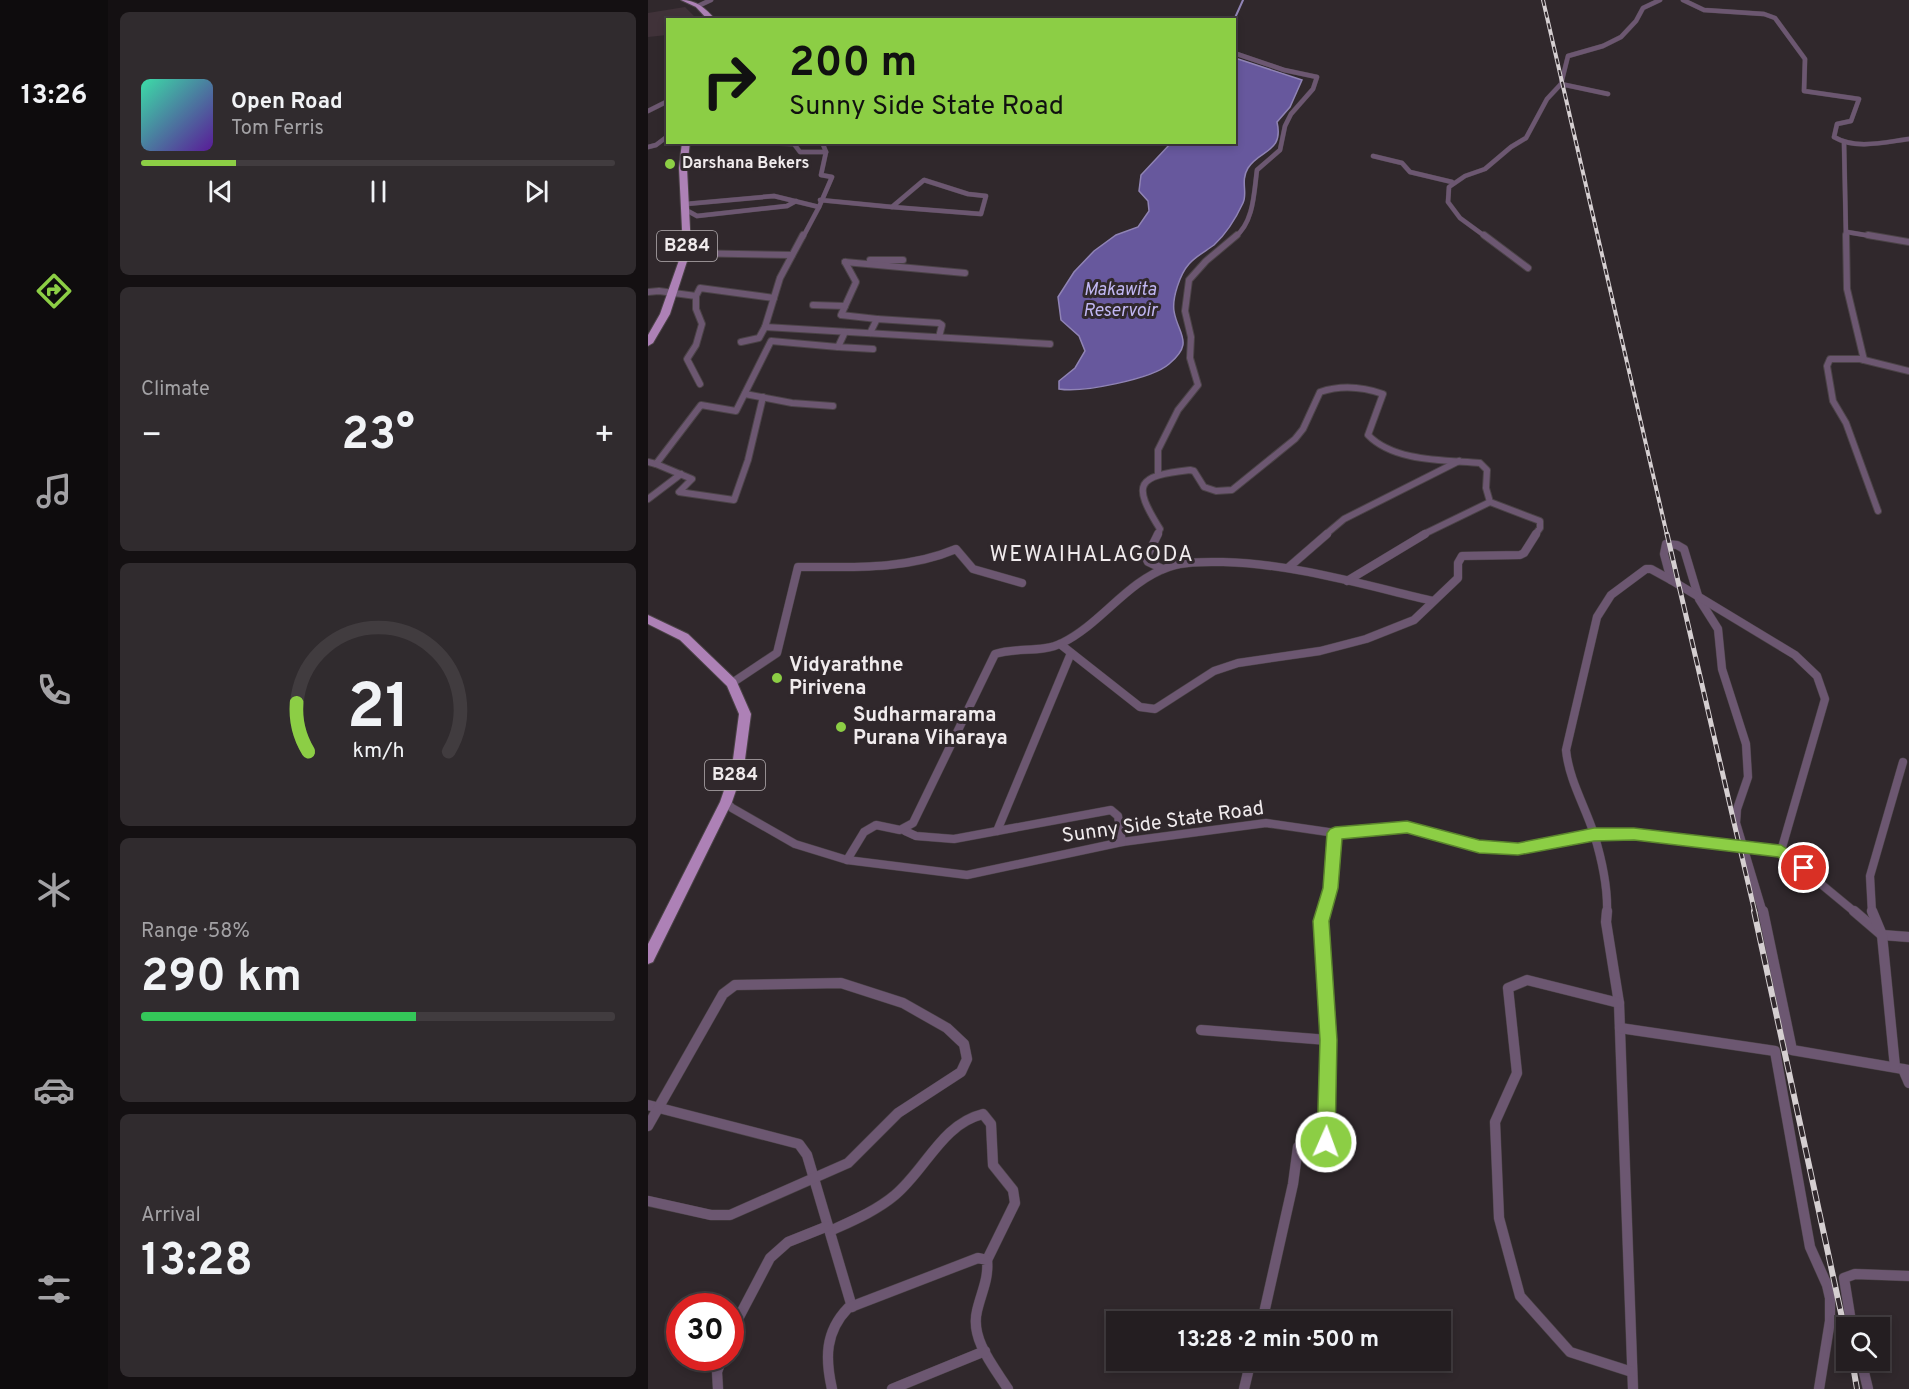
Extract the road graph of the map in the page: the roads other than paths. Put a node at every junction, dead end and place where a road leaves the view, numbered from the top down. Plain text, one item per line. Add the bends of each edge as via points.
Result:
1 (684, 0) edge
2 (711, 0) edge
3 (1660, 0) edge
4 (1683, 0) edge
5 (698, 6) junction
6 (712, 18) edge
7 (1236, 54) edge
8 (1561, 84) junction
9 (1608, 94) dead end
10 (666, 102) edge
11 (648, 111) edge
12 (666, 138) edge
13 (1909, 139) edge
14 (1844, 142) junction
15 (686, 144) edge
16 (794, 144) edge
17 (823, 144) edge
18 (648, 147) edge
19 (826, 152) junction
20 (1373, 156) dead end
21 (1452, 182) junction
22 (796, 201) junction
23 (820, 203) junction
24 (686, 207) junction
25 (892, 207) dead end
26 (1847, 232) junction
27 (1909, 242) edge
28 (686, 253) junction
29 (792, 255) junction
30 (903, 261) dead end
31 (845, 262) junction
32 (1528, 268) dead end
33 (965, 273) dead end
34 (648, 292) edge
35 (672, 292) junction
36 (696, 296) junction
37 (774, 298) junction
38 (813, 305) dead end
39 (846, 306) junction
40 (877, 319) junction
41 (765, 327) junction
42 (845, 332) junction
43 (870, 333) junction
44 (939, 337) junction
45 (741, 342) dead end
46 (648, 343) edge
47 (1050, 344) dead end
48 (838, 347) junction
49 (873, 349) dead end
50 (1864, 360) junction
51 (1909, 371) edge
52 (700, 384) dead end
53 (745, 394) junction
54 (763, 397) junction
55 (833, 406) dead end
56 (1460, 461) junction
57 (652, 463) edge
58 (681, 474) junction
59 (1158, 474) junction
60 (648, 499) edge
61 (1490, 502) junction
62 (1878, 511) dead end
63 (1289, 567) junction
64 (1163, 569) junction
65 (1671, 580) junction
66 (1347, 581) junction
67 (1022, 583) dead end
68 (1698, 596) junction
69 (1433, 601) junction
70 (648, 619) edge
71 (1060, 644) junction
72 (1071, 653) junction
73 (732, 683) junction
74 (1903, 762) dead end
75 (726, 802) junction
76 (905, 831) junction
77 (997, 831) junction
78 (1335, 833) junction
79 (1594, 834) junction
80 (1122, 842) junction
81 (1744, 847) junction
82 (1781, 851) junction
83 (847, 860) junction
84 (1882, 935) junction
85 (1909, 937) edge
86 (648, 958) edge
87 (1619, 1003) junction
88 (1620, 1028) junction
89 (1201, 1030) dead end
90 (1328, 1040) junction
91 (1902, 1069) edge
92 (1909, 1083) edge
93 (648, 1105) edge
94 (660, 1108) junction
95 (648, 1126) edge
96 (814, 1180) junction
97 (648, 1201) edge
98 (829, 1228) junction
99 (987, 1260) junction
100 (1909, 1276) edge
101 (1830, 1294) junction
102 (1845, 1294) junction
103 (744, 1307) edge
104 (852, 1307) junction
105 (1264, 1311) edge
106 (1850, 1317) edge
107 (985, 1351) junction
108 (717, 1371) edge
109 (1248, 1371) edge
110 (1864, 1371) edge
111 (1632, 1372) junction
112 (718, 1389) edge
113 (832, 1389) edge
114 (892, 1389) edge
115 (1008, 1389) edge
116 (1244, 1389) edge
117 (1633, 1389) edge
118 (1819, 1389) edge
119 (1868, 1389) edge

1 - 5 main road
2 - 5 street
3 - 8 street via 1643,8 1634,27 1612,44 1568,56
4 - 14 street via 1704,10 1775,18 1806,59 1804,91 1859,99 1851,121 1837,124 1834,137
5 - 6 main road
7 - 59 street via 1317,77 1313,89 1291,114 1280,150 1257,170 1251,211 1240,233 1189,280 1185,311 1191,337 1190,358 1198,385 1178,410 1158,450
8 - 9 street
8 - 21 street via 1546,99 1526,138 1485,169
10 - 11 street
12 - 18 street
13 - 14 street
14 - 26 street
15 - 24 main road, B284
16 - 19 street via 800,152
17 - 19 street
19 - 23 street via 821,175 832,177
20 - 21 street via 1402,163 1410,172
21 - 32 street via 1448,202 1460,218
22 - 23 street via 809,206
22 - 24 street via 774,196
22 - 24 street via 787,207 698,216
23 - 25 street via 981,214 986,196 924,180
23 - 29 street
24 - 28 main road, B284
26 - 27 street
26 - 50 street via 1847,289
28 - 29 street
28 - 35 main road, B284
29 - 37 street
30 - 31 street
31 - 33 street
31 - 39 street via 856,282
34 - 35 street
35 - 36 street
35 - 46 main road, B284 via 665,314
36 - 37 street via 700,288
36 - 52 street via 702,324 687,359
37 - 41 street
38 - 39 street
39 - 40 street via 843,317
40 - 43 street
40 - 44 street via 939,323
41 - 42 street
41 - 45 street via 759,338
42 - 43 street
42 - 48 street
43 - 44 street
44 - 47 street
48 - 49 street
48 - 53 street via 771,341
50 - 51 street
50 - 62 street via 1836,358 1830,359 1827,366 1833,401 1846,423
53 - 54 street
53 - 57 street via 736,411 701,405
54 - 55 street
54 - 58 street via 734,500 679,492 692,479
56 - 59 street via 1380,447 1368,435 1383,394 1329,388 1320,392 1295,439 1232,490 1204,488 1190,470
56 - 61 street via 1487,467
56 - 63 street via 1344,519
57 - 58 street
58 - 60 street
59 - 64 street via 1141,489 1160,530 1146,558
61 - 66 street via 1426,533
61 - 69 street via 1540,521 1540,528 1520,555 1462,556 1458,578
63 - 64 street via 1245,562 1182,563
63 - 66 street
64 - 71 street via 1140,582 1099,618
65 - 68 street
65 - 68 street via 1664,554 1666,544 1677,544 1684,549
65 - 79 street via 1646,569 1614,591 1597,617 1566,750 1568,768
66 - 69 street
67 - 73 street via 973,569 956,549 945,555 884,565 798,567 777,653
68 - 81 street via 1716,622 1721,665 1745,740 1748,780 1736,815
68 - 82 street via 1795,655 1817,676 1825,699
69 - 72 street via 1414,620 1366,639 1214,671 1155,709 1140,706
70 - 73 main road, B284 via 684,637
71 - 72 street
71 - 76 street via 1008,648 995,654 913,822
72 - 77 street
73 - 75 main road, B284 via 745,714 738,767
74 - 84 street via 1870,876 1872,914
75 - 83 street, Sunny Side State Road via 795,844
75 - 86 main road, B284
76 - 77 street via 916,836 954,839
76 - 83 street via 876,825 864,832
77 - 80 street via 1111,810 1118,816
78 - 79 street, Sunny Side State Road via 1407,827 1479,847 1518,849
78 - 80 street, Sunny Side State Road via 1266,823
78 - 90 street via 1330,888 1321,921
79 - 81 street, Sunny Side State Road via 1634,834
79 - 87 street via 1608,892 1606,922
80 - 83 street, Sunny Side State Road via 967,875
81 - 82 street, Sunny Side State Road
81 - 91 street via 1763,912 1792,1050
82 - 84 street
84 - 85 street
84 - 91 street
87 - 88 street
87 - 111 street via 1527,980 1508,988 1517,1073 1494,1122 1499,1218 1520,1296 1570,1352
88 - 101 street via 1774,1051 1810,1250
88 - 111 street
89 - 90 street
90 - 105 street via 1326,1142 1298,1148
91 - 92 street
93 - 94 street
94 - 95 street
94 - 96 street via 799,1144 807,1155
94 - 96 street via 723,994 735,985 841,983 903,1003 947,1028 964,1044 967,1059 961,1072 898,1113 848,1163
96 - 97 street via 730,1215 711,1215
96 - 98 street
98 - 99 street via 875,1210 902,1189 947,1134 983,1114 991,1124 993,1165 1013,1190 1015,1203
98 - 103 street via 788,1242 770,1258
98 - 104 street
99 - 104 street via 978,1258
99 - 107 street via 990,1270 975,1323
100 - 102 street via 1855,1274 1844,1278
101 - 102 street
101 - 118 street via 1831,1316
102 - 106 street
104 - 113 street via 841,1314 827,1339
107 - 114 street
107 - 115 street
108 - 112 street
109 - 116 street
110 - 119 street
111 - 117 street

